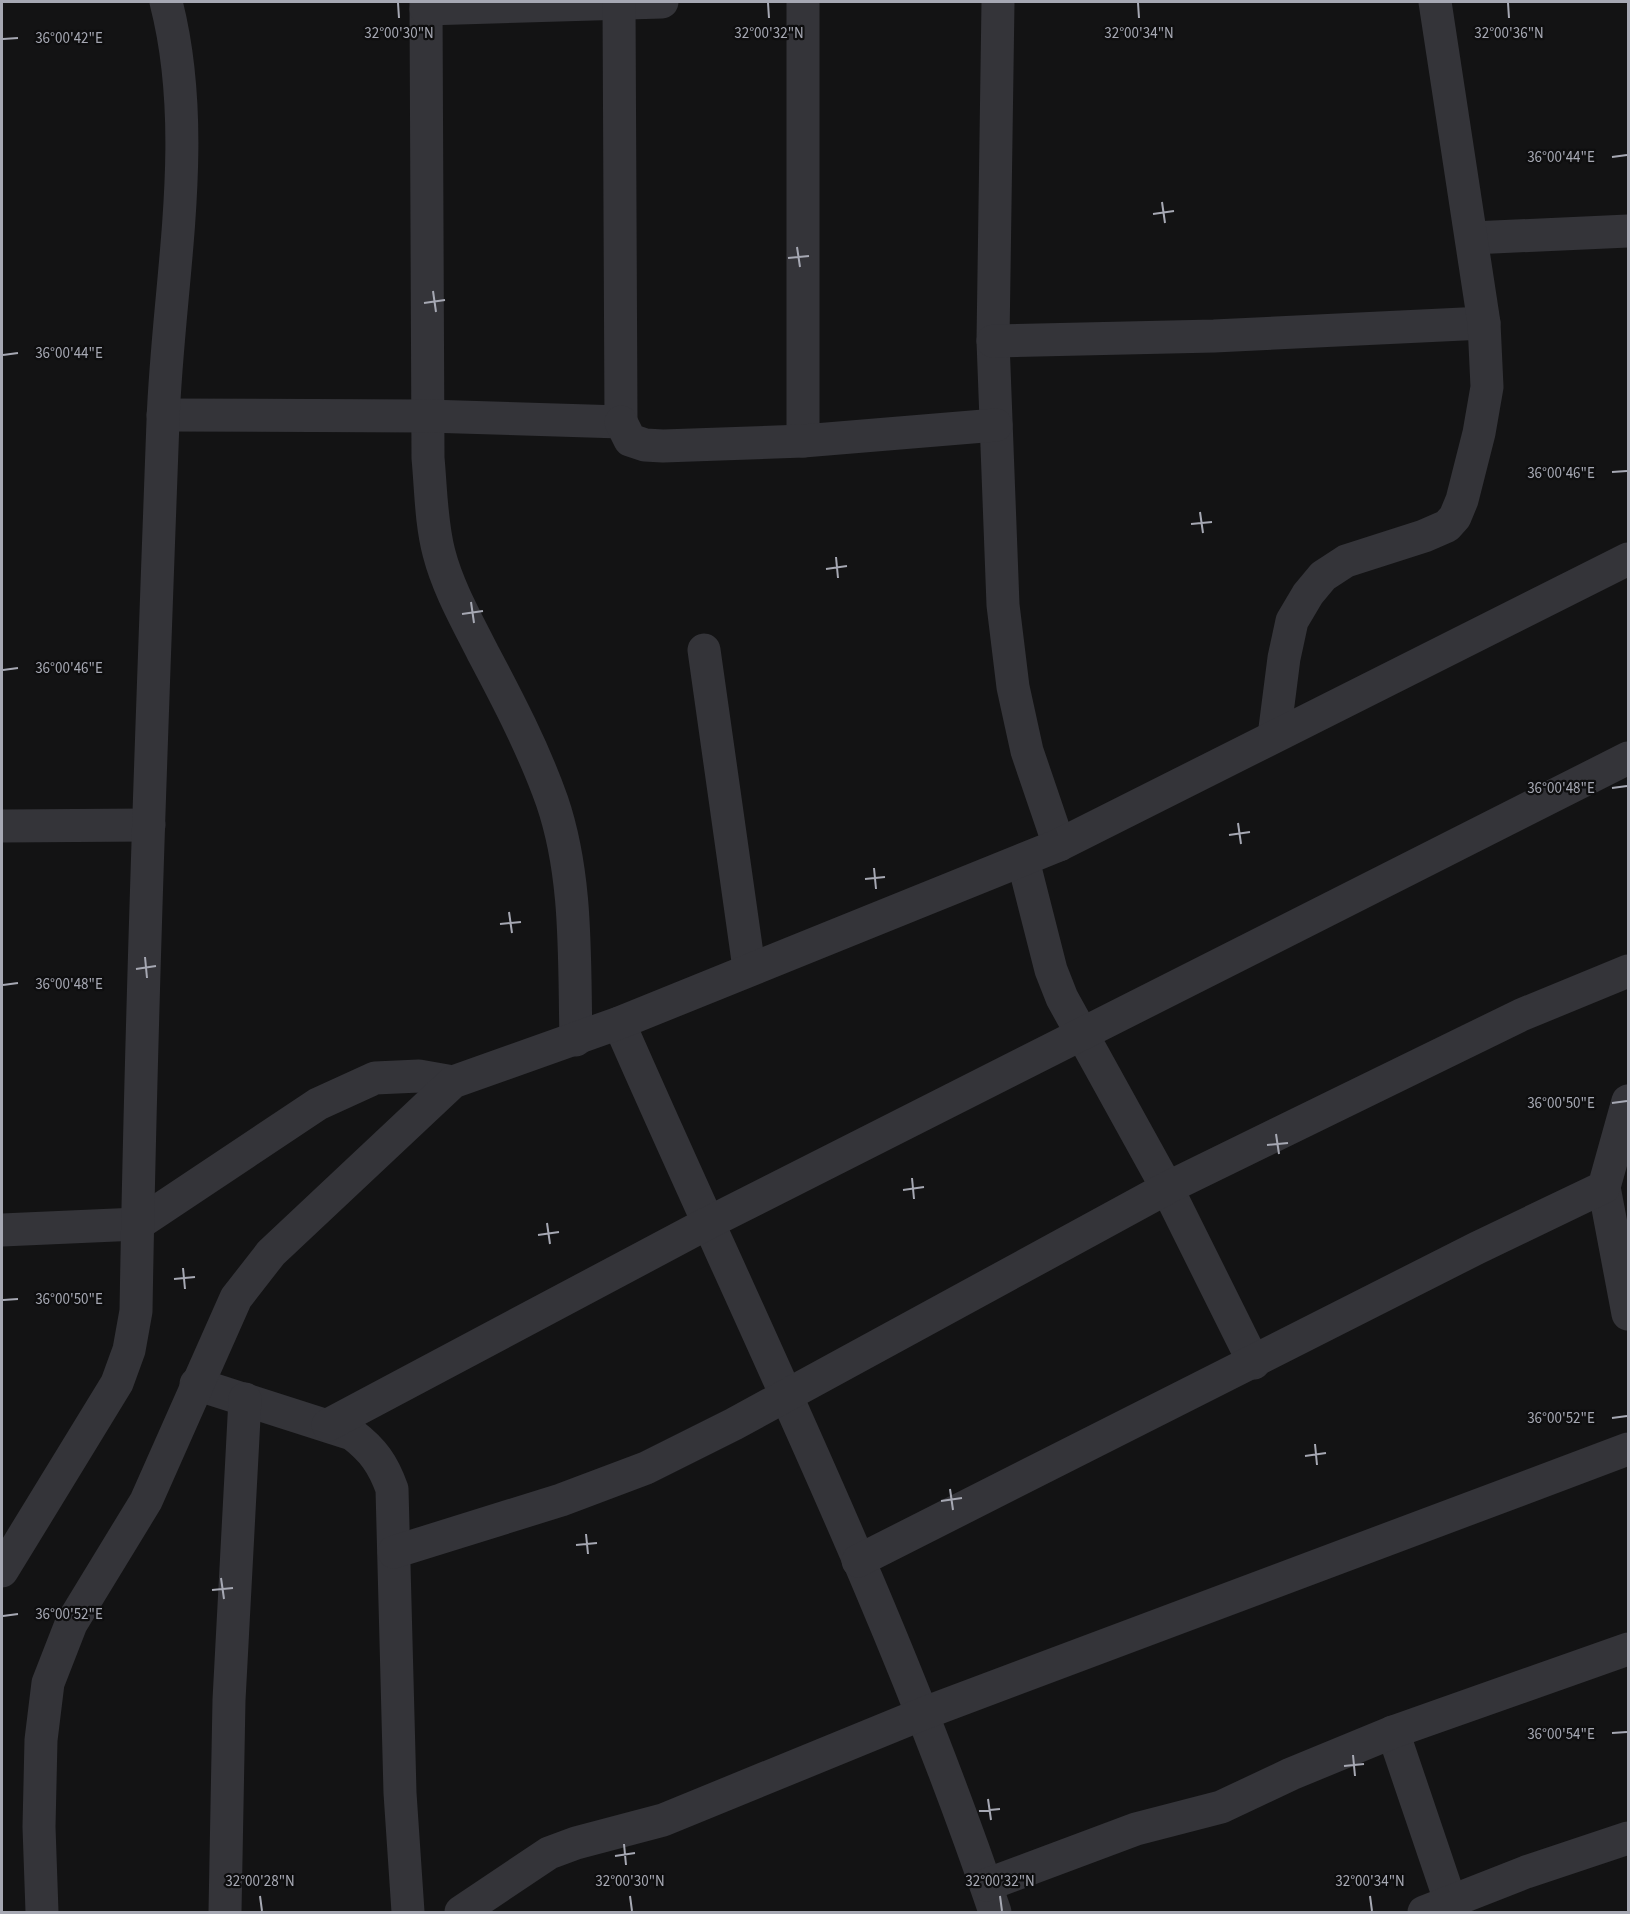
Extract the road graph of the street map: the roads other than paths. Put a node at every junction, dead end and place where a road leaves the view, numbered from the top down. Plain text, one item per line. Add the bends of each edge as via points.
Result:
1 (166, 2) edge
2 (662, 2) edge
3 (803, 2) edge
4 (998, 2) edge
5 (1435, 2) edge
6 (619, 3) edge
7 (426, 5) edge
8 (1629, 231) edge
9 (1472, 238) junction
10 (1484, 323) junction
11 (993, 341) junction
12 (163, 416) junction
13 (428, 417) junction
14 (621, 422) junction
15 (996, 425) junction
16 (804, 441) junction
17 (1629, 559) edge
18 (704, 650) dead end
19 (1274, 736) junction
20 (1629, 758) edge
21 (149, 825) junction
22 (2, 826) edge
23 (1059, 844) junction
24 (1023, 860) junction
25 (749, 968) junction
26 (1629, 971) edge
27 (619, 1023) junction
28 (1082, 1036) junction
29 (576, 1040) junction
30 (453, 1082) junction
31 (1629, 1101) edge
32 (1604, 1187) junction
33 (1167, 1188) junction
34 (138, 1224) junction
35 (706, 1224) junction
36 (2, 1230) edge
37 (1629, 1314) edge
38 (1254, 1363) junction
39 (196, 1383) junction
40 (786, 1394) junction
41 (245, 1399) junction
42 (327, 1425) junction
43 (1629, 1449) edge
44 (394, 1552) junction
45 (858, 1561) junction
46 (2, 1571) edge
47 (1629, 1649) edge
48 (922, 1714) junction
49 (1394, 1732) junction
50 (1629, 1838) edge
51 (991, 1899) edge
52 (1443, 1909) edge
53 (42, 1912) edge
54 (225, 1912) edge
55 (408, 1912) edge
56 (461, 1912) edge

1 - 12 street via 175,34 182,90 178,217
2 - 6 street
3 - 16 street
4 - 11 street
5 - 9 street
6 - 7 street
6 - 14 street
7 - 13 street
8 - 9 street
9 - 10 street
10 - 11 street via 1214,336
10 - 19 street via 1487,387 1468,481 1455,517 1424,536 1346,561 1323,576 1292,621
11 - 15 street
12 - 13 street
12 - 21 street
13 - 14 street
13 - 29 street via 428,458 439,553 455,598 512,707 548,790 567,857
14 - 16 street via 630,440 645,446
15 - 16 street
15 - 23 street via 1003,605 1013,687 1027,751
17 - 19 street
18 - 25 street
19 - 23 street
20 - 28 street
21 - 22 street
21 - 34 street
23 - 24 street
24 - 25 street
24 - 28 street via 1051,970
25 - 27 street
26 - 33 street via 1521,1015
27 - 29 street
27 - 35 street
28 - 33 street
28 - 35 street
29 - 30 street
30 - 34 street via 419,1076 375,1078 318,1104
30 - 39 street via 271,1253 236,1298
31 - 32 street
32 - 37 street
32 - 38 street
33 - 38 street
33 - 40 street
34 - 36 street
34 - 46 street via 136,1311 129,1350 117,1383
35 - 40 street
35 - 42 street
38 - 45 street
39 - 41 street
39 - 53 street via 146,1502 71,1624 48,1683 41,1740
40 - 44 street via 646,1468 561,1500
40 - 45 street
41 - 42 street
41 - 54 street via 229,1700
42 - 44 street via 352,1434 383,1464 392,1489
43 - 48 street
44 - 55 street via 400,1792
45 - 48 street
47 - 49 street
48 - 51 street
48 - 56 street via 663,1820 549,1853
49 - 51 street via 1221,1807 1136,1829
49 - 52 street
50 - 52 street via 1526,1872

